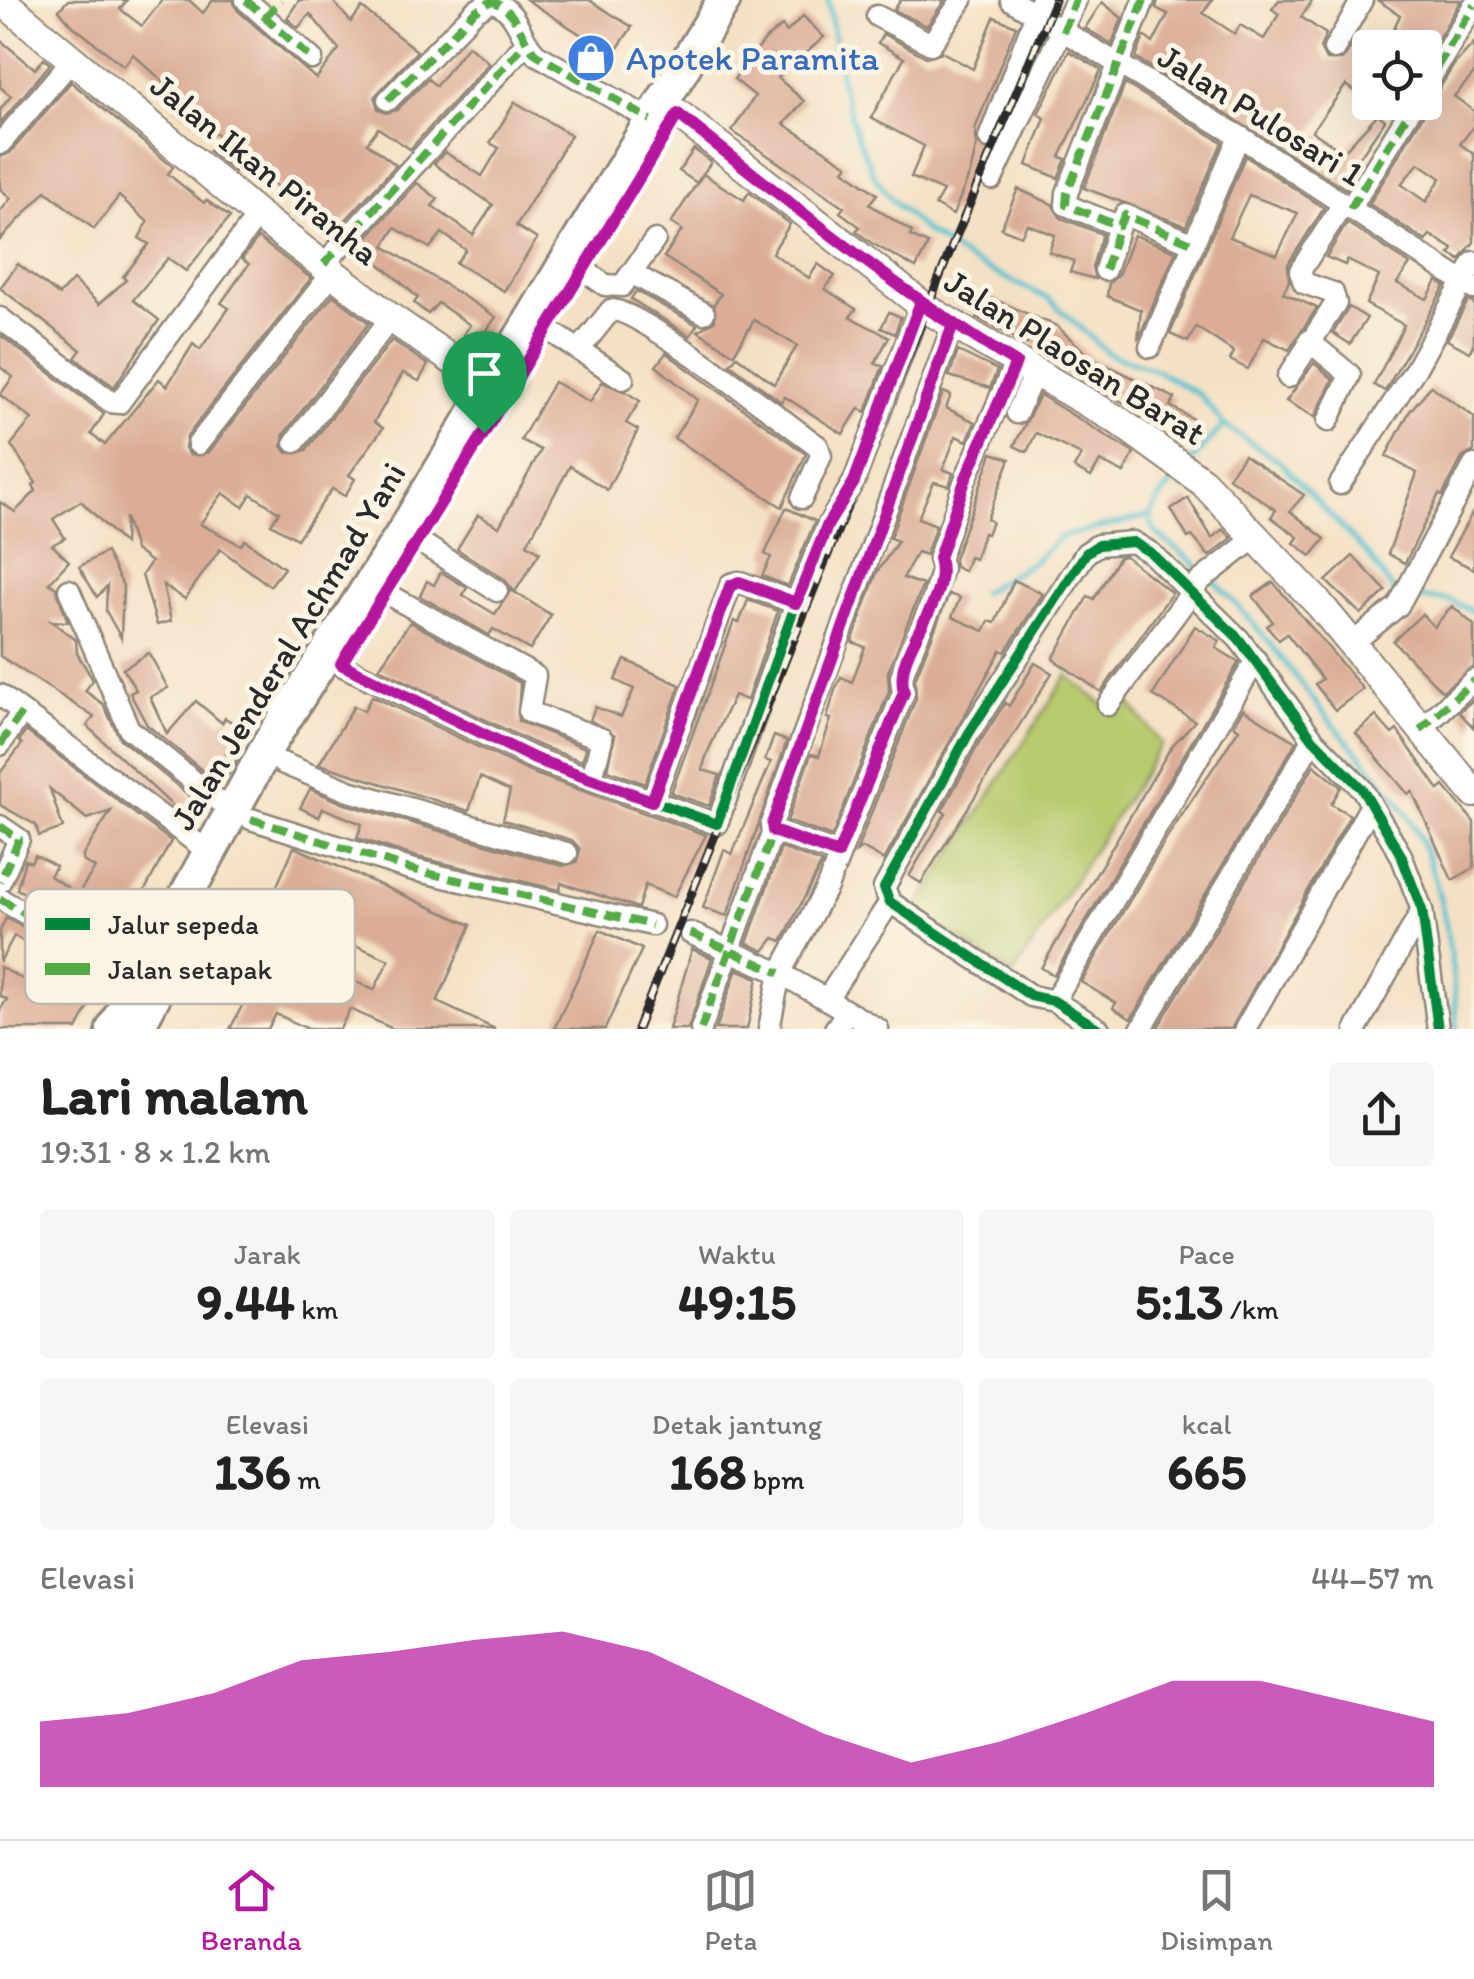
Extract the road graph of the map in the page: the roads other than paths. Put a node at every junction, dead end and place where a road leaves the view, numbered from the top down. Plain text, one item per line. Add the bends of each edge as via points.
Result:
1 (0, 0) edge
2 (246, 0) edge
3 (281, 0) edge
4 (724, 0) edge
5 (747, 0) edge
6 (962, 0) edge
7 (1011, 0) edge
8 (1076, 0) edge
9 (1144, 0) edge
10 (1362, 0) edge
11 (1474, 4) edge
12 (1038, 7) edge
13 (264, 16) junction
14 (877, 16) dead end
15 (1062, 32) junction
16 (525, 44) junction
17 (1334, 48) dead end
18 (1442, 58) edge
19 (312, 59) dead end
20 (72, 60) junction
21 (1118, 65) junction
22 (388, 100) dead end
23 (664, 117) junction
24 (1404, 120) edge
25 (1239, 136) junction
26 (989, 138) dead end
27 (0, 144) edge
28 (992, 179) dead end
29 (1346, 206) junction
30 (258, 215) junction
31 (1119, 226) junction
32 (654, 240) dead end
33 (1194, 244) junction
34 (1474, 262) edge
35 (328, 268) junction
36 (584, 270) junction
37 (1104, 270) dead end
38 (633, 274) junction
39 (1468, 286) edge
40 (920, 304) junction
41 (704, 313) dead end
42 (0, 318) edge
43 (391, 318) junction
44 (953, 325) junction
45 (548, 328) junction
46 (1309, 341) junction
47 (1150, 347) dead end
48 (579, 350) junction
49 (1025, 369) junction
50 (1288, 378) dead end
51 (624, 379) dead end
52 (490, 386) junction
53 (1017, 413) dead end
54 (1328, 421) dead end
55 (295, 442) dead end
56 (198, 444) dead end
57 (1474, 465) edge
58 (1340, 484) dead end
59 (802, 498) dead end
60 (1256, 536) junction
61 (418, 541) junction
62 (1204, 578) junction
63 (69, 590) dead end
64 (497, 591) dead end
65 (384, 592) junction
66 (796, 603) junction
67 (1350, 645) junction
68 (925, 654) dead end
69 (1256, 660) junction
70 (341, 664) junction
71 (1474, 680) edge
72 (904, 692) junction
73 (0, 695) edge
74 (1108, 705) dead end
75 (22, 712) junction
76 (1420, 730) junction
77 (1313, 739) junction
78 (0, 745) edge
79 (282, 763) junction
80 (592, 778) junction
81 (1474, 793) edge
82 (652, 801) junction
83 (1370, 807) junction
84 (242, 816) junction
85 (0, 826) edge
86 (773, 831) junction
87 (210, 852) junction
88 (567, 853) dead end
89 (838, 854) junction
90 (0, 882) edge
91 (193, 889) edge
92 (200, 889) edge
93 (0, 899) edge
94 (890, 902) junction
95 (1422, 910) junction
96 (25, 913) edge
97 (652, 925) dead end
98 (690, 934) dead end
99 (729, 950) junction
100 (780, 973) junction
101 (827, 999) junction
102 (1054, 1000) junction
103 (125, 1004) edge
104 (146, 1004) edge
105 (841, 1021) edge
106 (113, 1029) edge
107 (136, 1029) edge
108 (701, 1029) edge
109 (768, 1029) edge
110 (878, 1029) edge
111 (1098, 1029) edge
112 (1141, 1029) edge
113 (1245, 1029) edge
114 (1356, 1029) edge
115 (1438, 1029) edge

1 - 20 street, Jalan Ikan Piranha
2 - 13 street
3 - 13 street
4 - 23 main road, Jalan Jenderal Achmad Yani
5 - 23 main road, Jalan Jenderal Achmad Yani
6 - 14 street via 931,44
7 - 12 street, Jalan Pulosari 1
8 - 15 street
9 - 21 street
10 - 17 street
11 - 18 street
12 - 15 street, Jalan Pulosari 1
12 - 26 street
13 - 19 street
15 - 21 street, Jalan Pulosari 1
15 - 28 street
16 - 22 street via 515,14 487,2
16 - 23 street via 554,67
16 - 35 street
20 - 27 street
20 - 30 street, Jalan Ikan Piranha
21 - 25 street, Jalan Pulosari 1
21 - 31 street via 1066,205
23 - 36 main road, Jalan Jenderal Achmad Yani
23 - 40 street, Jalan Plaosan Barat
23 - 52 main road, Jalan Jenderal Achmad Yani
24 - 29 street
25 - 29 street, Jalan Pulosari 1
25 - 33 street
29 - 39 street, Jalan Pulosari 1
29 - 46 street via 1300,272 1304,283 1336,300
30 - 35 street, Jalan Ikan Piranha
30 - 42 street via 120,403
31 - 33 street via 1125,215
31 - 37 street
32 - 38 street
33 - 47 street
34 - 39 street
35 - 43 street, Jalan Ikan Piranha
35 - 56 street
36 - 38 street via 615,288
36 - 45 main road, Jalan Jenderal Achmad Yani
38 - 41 street
39 - 58 street
40 - 44 street, Jalan Plaosan Barat
40 - 66 street via 854,482 828,524
43 - 52 street, Jalan Ikan Piranha
43 - 55 street
44 - 49 street, Jalan Plaosan Barat
44 - 86 street
45 - 48 street
45 - 61 main road, Jalan Jenderal Achmad Yani
46 - 50 street
46 - 54 street via 1350,374
48 - 51 street
48 - 59 street via 611,310 650,327 818,446 821,456
49 - 53 street
49 - 60 street, Jalan Plaosan Barat via 1168,455
49 - 72 street via 966,478 939,558 933,600 901,677
52 - 84 main road, Jalan Jenderal Achmad Yani
57 - 67 street via 1403,598
60 - 62 street
60 - 67 street, Jalan Plaosan Barat
61 - 64 street
61 - 65 main road, Jalan Jenderal Achmad Yani
62 - 69 street
62 - 74 street
62 - 94 street via 1133,542 1086,552 912,833 885,886
63 - 84 street via 129,729
65 - 70 main road, Jalan Jenderal Achmad Yani
65 - 80 street via 535,676 529,712 602,739
66 - 82 street via 732,584
66 - 82 street via 718,822
67 - 76 street, Jalan Plaosan Barat
68 - 72 street
69 - 77 street
69 - 102 street
70 - 79 main road, Jalan Jenderal Achmad Yani
70 - 80 street via 535,759
71 - 76 street
72 - 89 street
73 - 75 street
75 - 78 street
75 - 87 street
76 - 81 street, Jalan Plaosan Barat
77 - 83 street via 1362,789
77 - 112 street
79 - 84 main road, Jalan Jenderal Achmad Yani
79 - 88 street via 349,792
80 - 82 street
83 - 95 street via 1401,854
83 - 113 street
84 - 87 main road, Jalan Jenderal Achmad Yani
84 - 92 main road, Jalan Jenderal Achmad Yani
84 - 97 street via 410,870
85 - 90 street via 19,839
86 - 89 street
86 - 99 street
87 - 91 main road, Jalan Jenderal Achmad Yani
89 - 100 street
93 - 96 street
94 - 101 street
94 - 102 street via 1031,996
95 - 114 street
95 - 115 street
98 - 99 street
99 - 100 street
99 - 108 street
100 - 101 street
100 - 109 street
101 - 105 street
102 - 111 street
103 - 106 main road, Jalan Jenderal Achmad Yani
104 - 107 main road, Jalan Jenderal Achmad Yani
105 - 110 street

